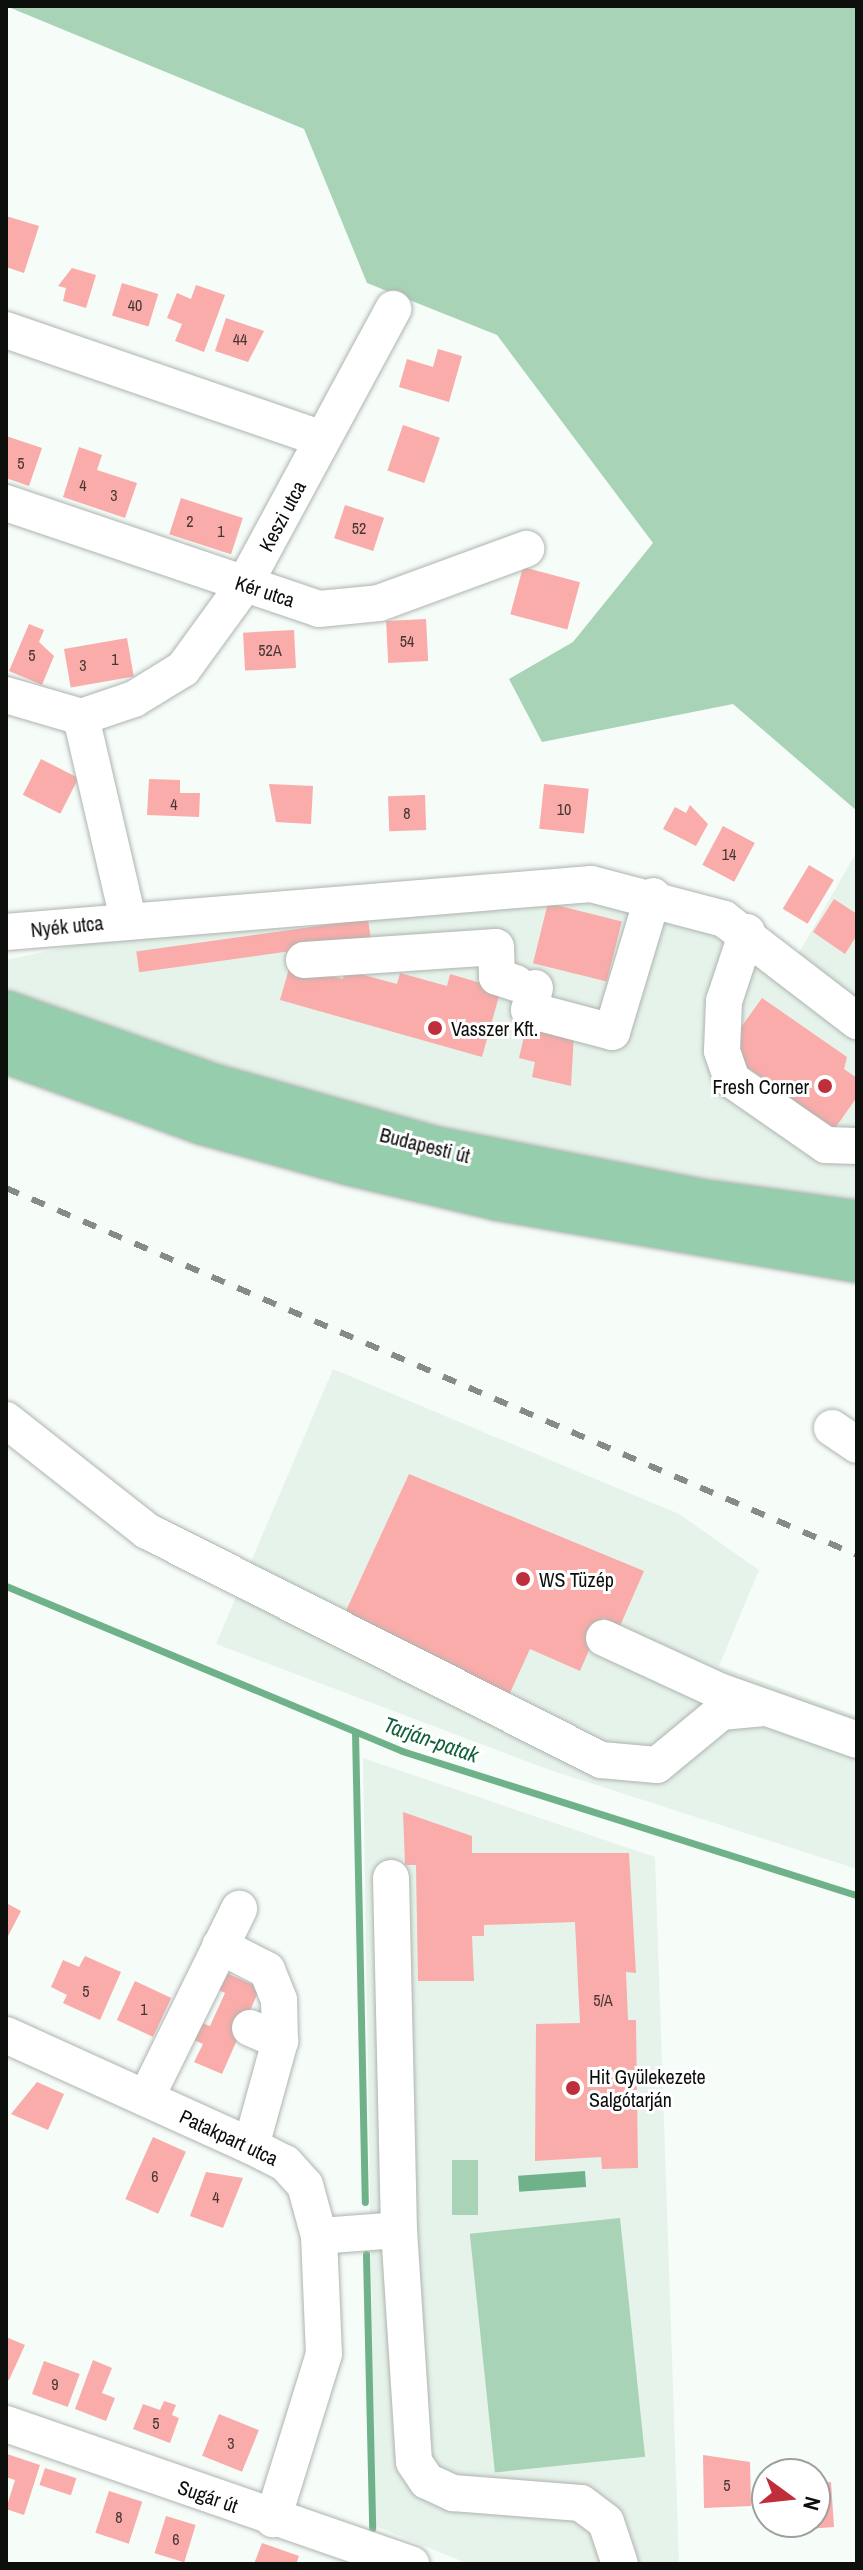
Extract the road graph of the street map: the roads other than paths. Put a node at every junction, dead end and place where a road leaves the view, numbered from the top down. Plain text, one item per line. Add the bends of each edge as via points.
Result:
1 (393, 309) dead end
2 (6, 330) edge
3 (322, 439) junction
4 (6, 503) edge
5 (526, 549) dead end
6 (244, 585) junction
7 (6, 695) edge
8 (81, 717) junction
9 (653, 896) junction
10 (396, 897) junction
11 (128, 919) junction
12 (6, 932) edge
13 (747, 932) junction
14 (403, 954) junction
15 (304, 960) dead end
16 (6, 1013) edge
17 (857, 1021) edge
18 (6, 1051) edge
19 (857, 1146) edge
20 (857, 1223) edge
21 (857, 1260) edge
22 (6, 1420) edge
23 (604, 1638) dead end
24 (764, 1708) junction
25 (857, 1740) edge
26 (391, 1878) dead end
27 (239, 1909) dead end
28 (220, 1946) junction
29 (6, 2035) edge
30 (146, 2098) junction
31 (251, 2146) junction
32 (399, 2230) junction
33 (319, 2236) junction
34 (6, 2424) edge
35 (273, 2519) junction
36 (404, 2562) edge
37 (620, 2564) edge

1 - 3 street, Keszi utca
2 - 3 street
3 - 6 street, Keszi utca
4 - 6 street, Kér utca
5 - 6 street, Kér utca via 379,603 319,609
6 - 8 street, Keszi utca via 183,669 134,699
7 - 8 street
8 - 11 street
9 - 10 street via 550,883
9 - 13 street
9 - 14 street via 612,1032 529,1010 526,985 497,977 496,947
10 - 11 street
10 - 14 street
11 - 12 street, Nyék utca
13 - 17 street
13 - 19 street via 724,1001 722,1051 732,1080 826,1145
14 - 15 street
16 - 20 main road, Budapesti út via 216,1087 431,1148 698,1201
18 - 21 main road, Budapesti út via 202,1122 346,1162 511,1201
22 - 24 street via 147,1531 601,1760 657,1765 721,1712
23 - 24 street
24 - 25 street
26 - 32 street
27 - 28 street
28 - 30 street
28 - 31 street via 267,1970 279,2000 265,2034
29 - 30 street, Patakpart utca
30 - 31 street, Patakpart utca
31 - 33 street, Patakpart utca via 299,2176
32 - 33 street
32 - 37 street via 408,2439 419,2473 453,2493 581,2503 606,2522
33 - 35 street, Patakpart utca via 321,2374
34 - 35 street, Sugár út
35 - 36 street, Sugár út

